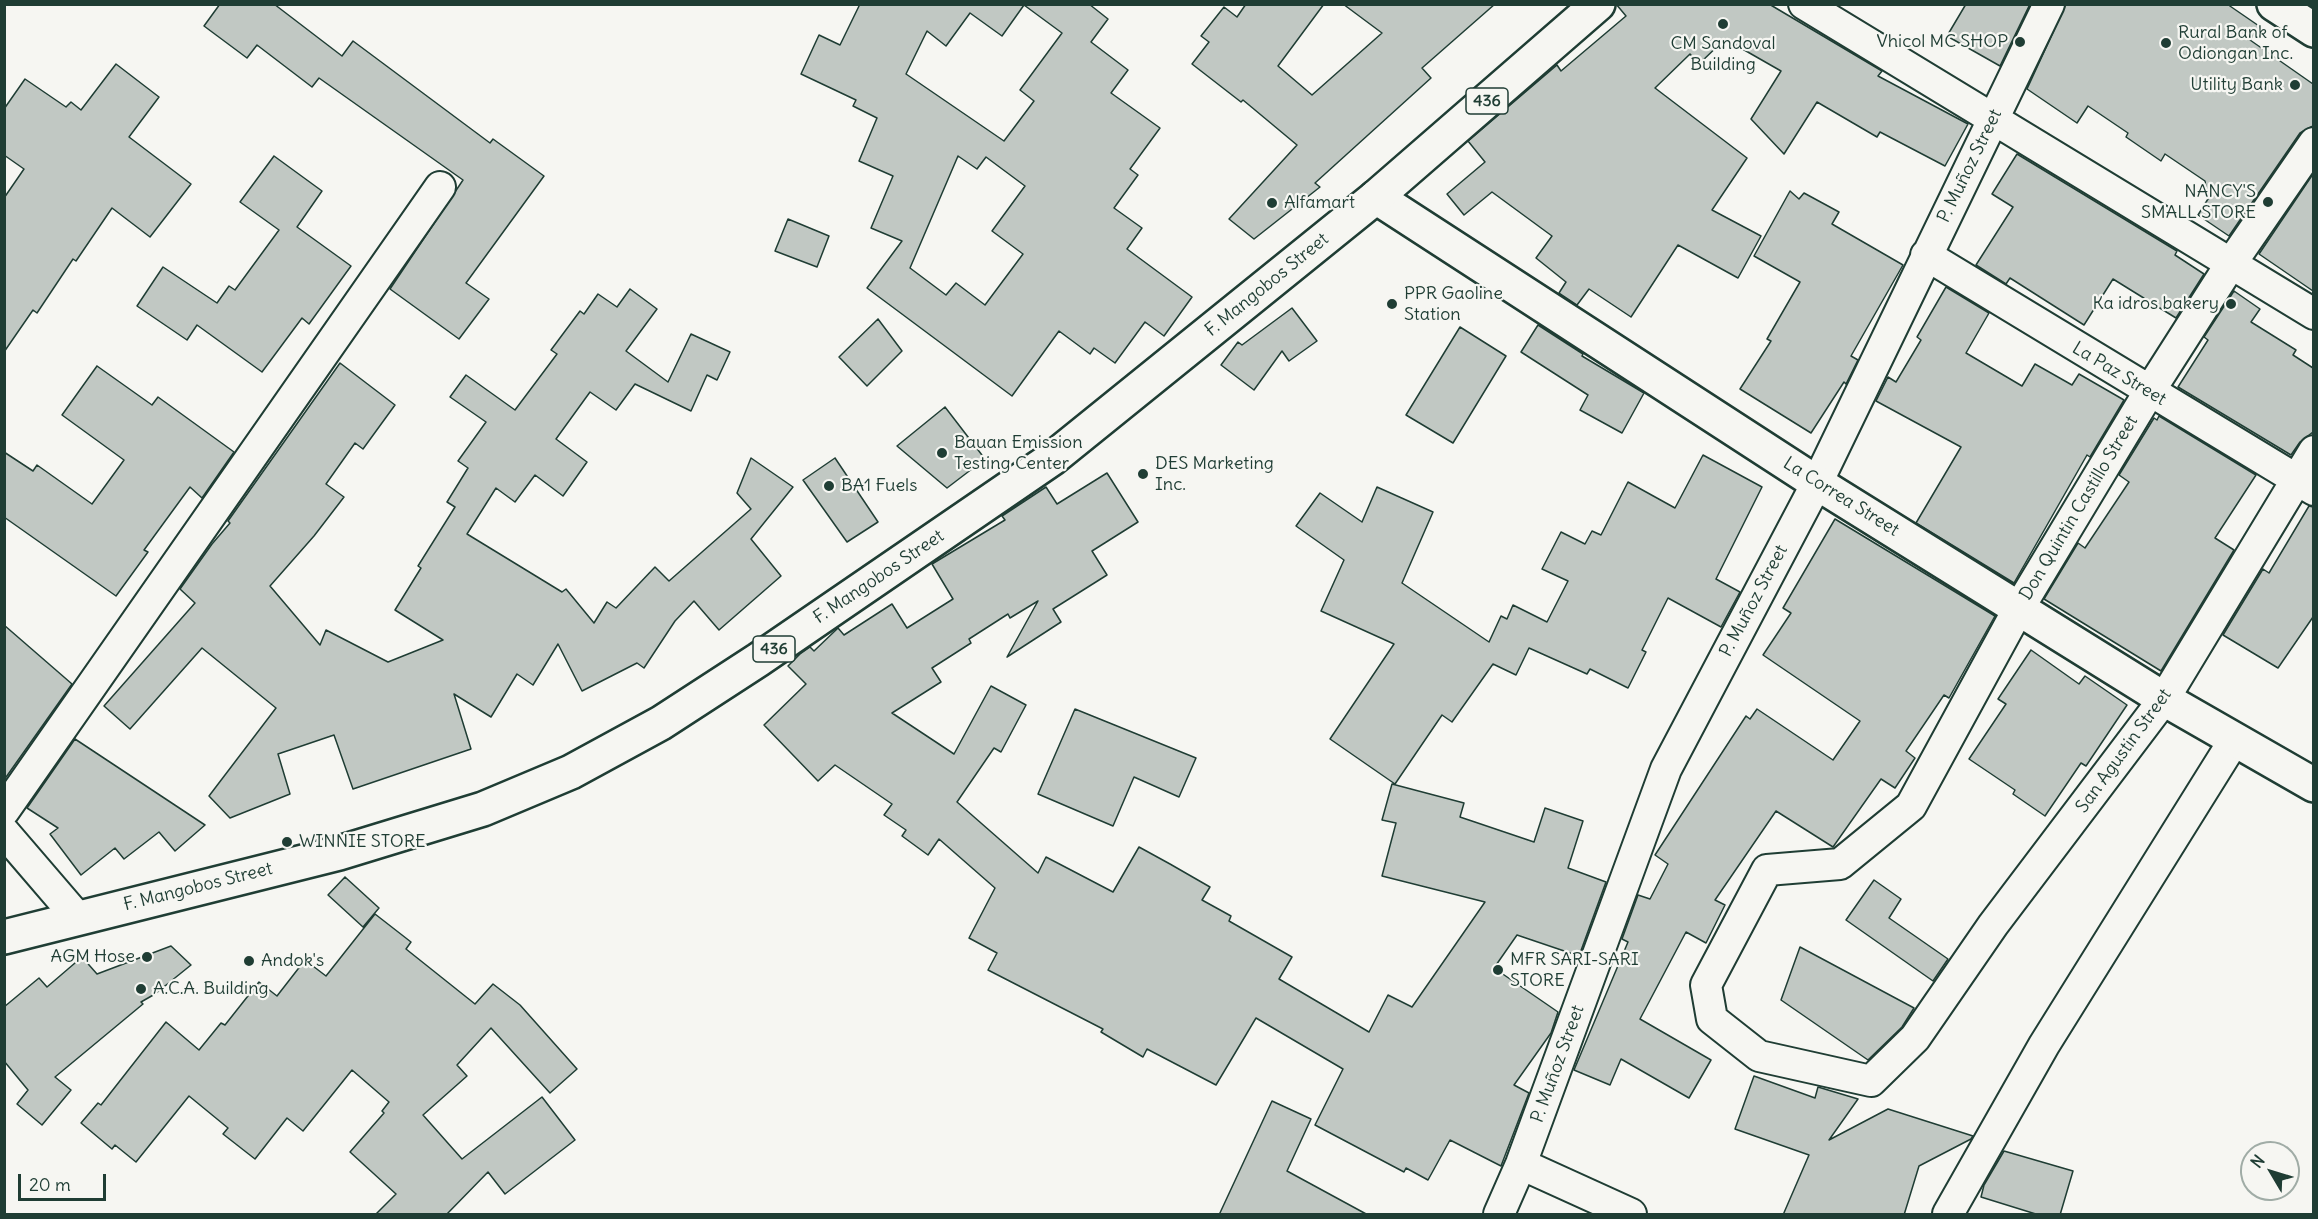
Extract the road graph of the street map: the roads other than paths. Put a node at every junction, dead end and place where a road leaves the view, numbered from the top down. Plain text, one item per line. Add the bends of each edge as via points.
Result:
1 (1598, 4) edge
2 (1804, 4) edge
3 (2049, 4) edge
4 (2274, 4) edge
5 (2313, 30) edge
6 (1994, 118) junction
7 (2313, 143) edge
8 (440, 187) dead end
9 (1376, 197) junction
10 (1926, 255) junction
11 (2232, 262) junction
12 (2313, 314) edge
13 (2149, 392) junction
14 (2313, 451) edge
15 (1817, 483) junction
16 (2304, 484) edge
17 (2019, 608) junction
18 (2164, 699) junction
19 (2235, 739) junction
20 (2313, 785) edge
21 (4, 811) edge
22 (4, 831) edge
23 (1840, 864) joint
24 (77, 917) junction
25 (4, 937) edge
26 (1521, 1164) junction
27 (1499, 1215) edge
28 (1631, 1215) edge
29 (1948, 1215) edge

1 - 9 main road, F. Mangobos Street / 436
2 - 6 street
3 - 6 street, P. Muñoz Street
4 - 5 main road
6 - 10 street, P. Muñoz Street
6 - 11 street
7 - 11 street, Don Quintin Castillo Street
8 - 21 street
9 - 15 main road, La Correa Street
9 - 24 main road, F. Mangobos Street / 436 via 1053,458 661,723 571,772 483,810 339,853
10 - 13 street, La Paz Street
10 - 15 street, P. Muñoz Street
11 - 12 street
11 - 13 street, Don Quintin Castillo Street
13 - 16 street, La Paz Street
13 - 17 street, Don Quintin Castillo Street
14 - 16 street, San Agustin Street
15 - 17 main road, La Correa Street
15 - 26 street, P. Muñoz Street via 1666,769
16 - 18 street, San Agustin Street
17 - 18 main road, La Correa Street
17 - 23 street, Don Quintin Castillo Street via 1911,806
18 - 19 main road, La Correa Street
18 - 23 street, San Agustin Street via 1993,925 1915,1038 1871,1081 1759,1056 1712,1019 1706,986 1767,870
19 - 20 main road, La Correa Street
19 - 29 street via 2044,1045
22 - 24 street
24 - 25 main road, F. Mangobos Street / 436
26 - 27 street, P. Muñoz Street
26 - 28 street

